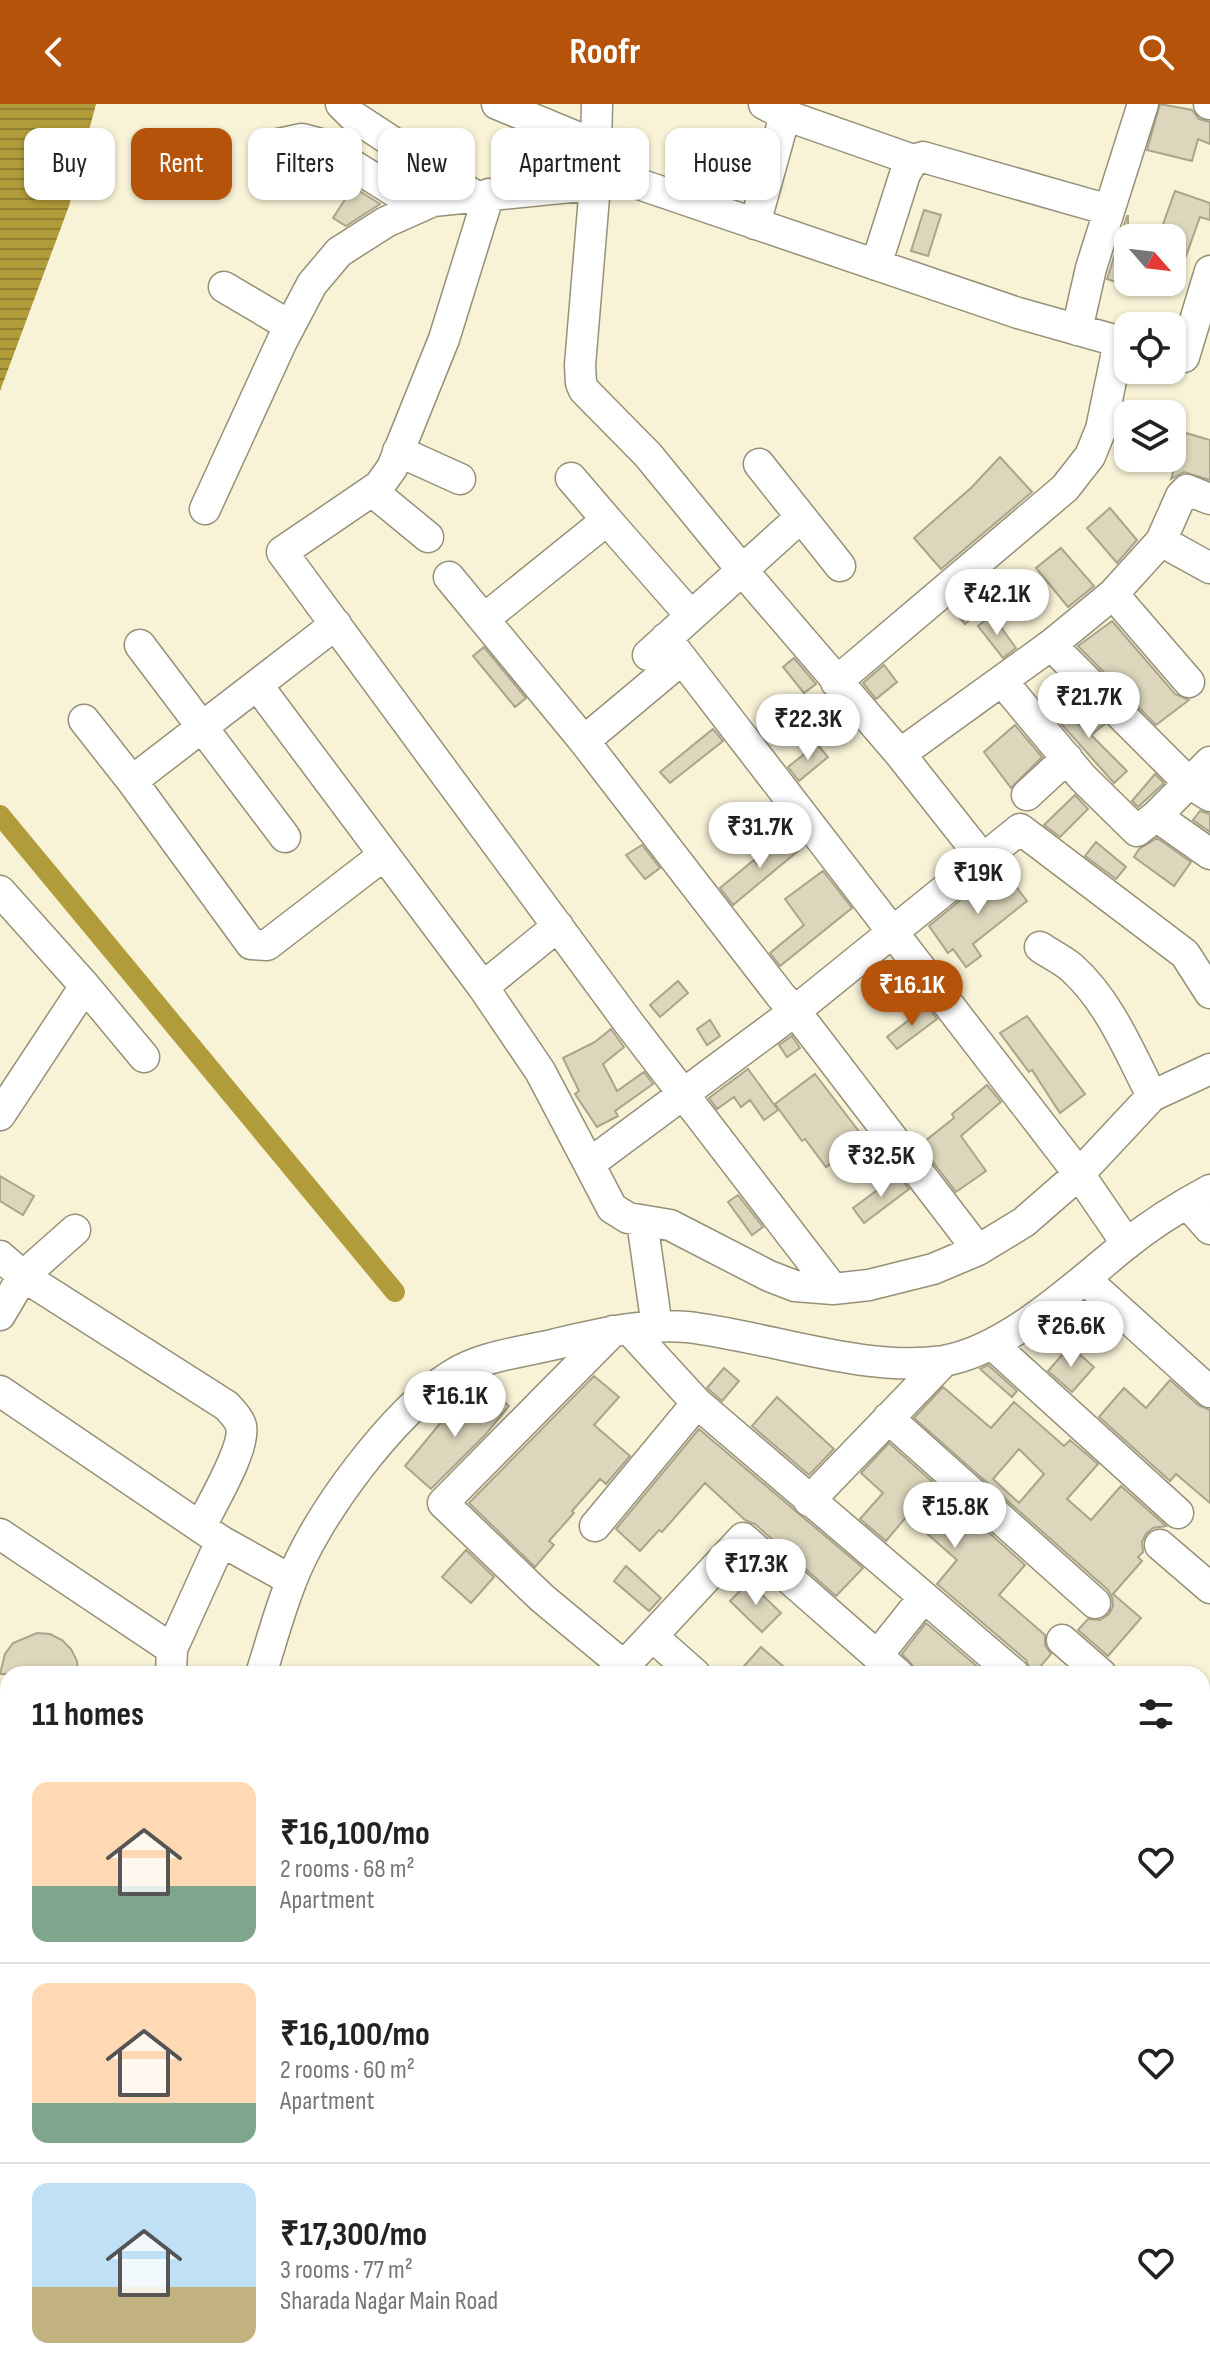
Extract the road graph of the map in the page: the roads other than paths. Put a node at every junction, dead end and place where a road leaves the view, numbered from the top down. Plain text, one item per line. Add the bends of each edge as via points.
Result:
1 (341, 104) edge
2 (497, 104) edge
3 (597, 104) edge
4 (1143, 104) edge
5 (775, 110) edge
6 (555, 128) edge
7 (596, 128) edge
8 (913, 160) junction
9 (362, 171) edge
10 (649, 188) edge
11 (491, 194) edge
12 (482, 195) junction
13 (594, 200) edge
14 (420, 207) junction
15 (1109, 210) junction
16 (755, 224) junction
17 (876, 265) junction
18 (1210, 271) edge
19 (224, 287) dead end
20 (290, 326) junction
21 (1077, 330) junction
22 (1114, 340) edge
23 (1189, 359) edge
24 (1114, 378) edge
25 (398, 451) junction
26 (759, 464) dead end
27 (571, 478) dead end
28 (460, 479) dead end
29 (372, 491) junction
30 (1210, 499) edge
31 (205, 509) dead end
32 (801, 517) junction
33 (607, 520) junction
34 (428, 537) dead end
35 (1161, 541) junction
36 (840, 566) dead end
37 (1210, 568) edge
38 (742, 570) junction
39 (449, 577) dead end
40 (1113, 594) junction
41 (691, 616) junction
42 (484, 619) junction
43 (336, 624) junction
44 (140, 645) dead end
45 (1051, 645) junction
46 (665, 651) junction
47 (1002, 681) junction
48 (836, 682) junction
49 (1189, 682) dead end
50 (258, 686) junction
51 (84, 720) dead end
52 (202, 727) junction
53 (584, 741) junction
54 (900, 754) junction
55 (1067, 758) junction
56 (132, 781) junction
57 (1203, 781) edge
58 (1027, 795) dead end
59 (1156, 816) junction
60 (285, 837) dead end
61 (1210, 854) edge
62 (384, 855) junction
63 (983, 859) junction
64 (0, 891) edge
65 (558, 926) junction
66 (893, 932) junction
67 (1040, 947) dead end
68 (85, 986) junction
69 (483, 987) junction
70 (1210, 993) edge
71 (795, 1011) junction
72 (144, 1057) dead end
73 (1210, 1069) edge
74 (685, 1095) junction
75 (1152, 1096) junction
76 (0, 1115) edge
77 (589, 1164) junction
78 (1084, 1180) junction
79 (1198, 1197) edge
80 (643, 1228) junction
81 (1210, 1229) edge
82 (75, 1230) dead end
83 (1127, 1244) junction
84 (978, 1250) junction
85 (0, 1256) edge
86 (23, 1276) junction
87 (1085, 1279) junction
88 (833, 1289) junction
89 (0, 1315) edge
90 (633, 1329) junction
91 (993, 1345) junction
92 (944, 1361) junction
93 (0, 1391) edge
94 (1210, 1392) edge
95 (697, 1403) junction
96 (888, 1418) junction
97 (809, 1501) junction
98 (1178, 1513) dead end
99 (595, 1526) dead end
100 (0, 1534) edge
101 (218, 1538) junction
102 (1160, 1545) dead end
103 (281, 1575) junction
104 (1210, 1588) edge
105 (924, 1597) junction
106 (1095, 1603) dead end
107 (652, 1636) junction
108 (1062, 1640) dead end
109 (172, 1662) edge
110 (888, 1665) edge
111 (263, 1666) edge
112 (686, 1666) edge
113 (1005, 1666) edge
114 (1092, 1666) edge

1 - 12 street
2 - 6 street
3 - 7 street
4 - 15 street
5 - 8 street
5 - 16 street
8 - 15 street via 923,157
8 - 17 street
9 - 14 street
10 - 16 street
11 - 12 street
12 - 14 street
12 - 25 street via 444,339
13 - 38 street via 581,383
14 - 20 street via 339,252 312,284
15 - 21 street
16 - 17 street
17 - 21 street
18 - 23 street
19 - 20 street
20 - 31 street
21 - 22 street
24 - 48 street via 1090,456 1065,488
25 - 28 street
25 - 29 street via 392,468
26 - 32 street
27 - 33 street
29 - 34 street
29 - 43 street via 282,552
30 - 35 street via 1187,490
32 - 36 street
32 - 38 street
33 - 41 street
33 - 42 street
35 - 37 street
35 - 40 street
38 - 41 street
38 - 48 street
39 - 42 street
40 - 45 street
40 - 49 street
41 - 46 street
42 - 53 street
43 - 50 street
43 - 65 street
44 - 52 street
45 - 47 street
45 - 57 street
46 - 53 street
46 - 66 street
47 - 54 street
47 - 55 street
48 - 54 street
50 - 52 street
50 - 62 street
51 - 56 street
52 - 56 street
52 - 60 street
53 - 71 street
54 - 63 street
55 - 58 street
55 - 59 street via 1137,831
56 - 62 street via 251,944 267,945
57 - 59 street
59 - 61 street
62 - 69 street
63 - 66 street
63 - 70 street via 1020,829 1185,954
64 - 68 street
65 - 69 street
65 - 74 street
66 - 71 street
66 - 78 street
67 - 75 street via 1072,968 1094,994
68 - 72 street
68 - 76 street
69 - 77 street via 540,1071
71 - 74 street
71 - 84 street
73 - 75 street
74 - 77 street
74 - 88 street
75 - 78 street
77 - 80 street via 612,1208
78 - 83 street
78 - 84 street
79 - 81 street
79 - 83 street
80 - 88 street via 670,1225 769,1276 795,1286
80 - 90 street via 649,1273
82 - 86 street
83 - 87 street
84 - 88 street via 933,1269
85 - 86 street
86 - 89 street
86 - 101 street via 235,1414 241,1424 240,1442
87 - 91 street
87 - 94 street
90 - 92 street via 684,1327 864,1360
90 - 95 street
90 - 103 street via 480,1362 453,1374 391,1430
90 - 107 street via 443,1503 542,1598 624,1666
91 - 92 street
91 - 98 street
92 - 96 street
93 - 101 street
95 - 97 street
95 - 99 street
96 - 97 street
96 - 106 street
97 - 105 street
100 - 109 street
101 - 103 street
101 - 109 street
102 - 104 street
103 - 111 street
105 - 110 street
105 - 113 street
107 - 110 street via 743,1538
107 - 112 street
108 - 114 street

